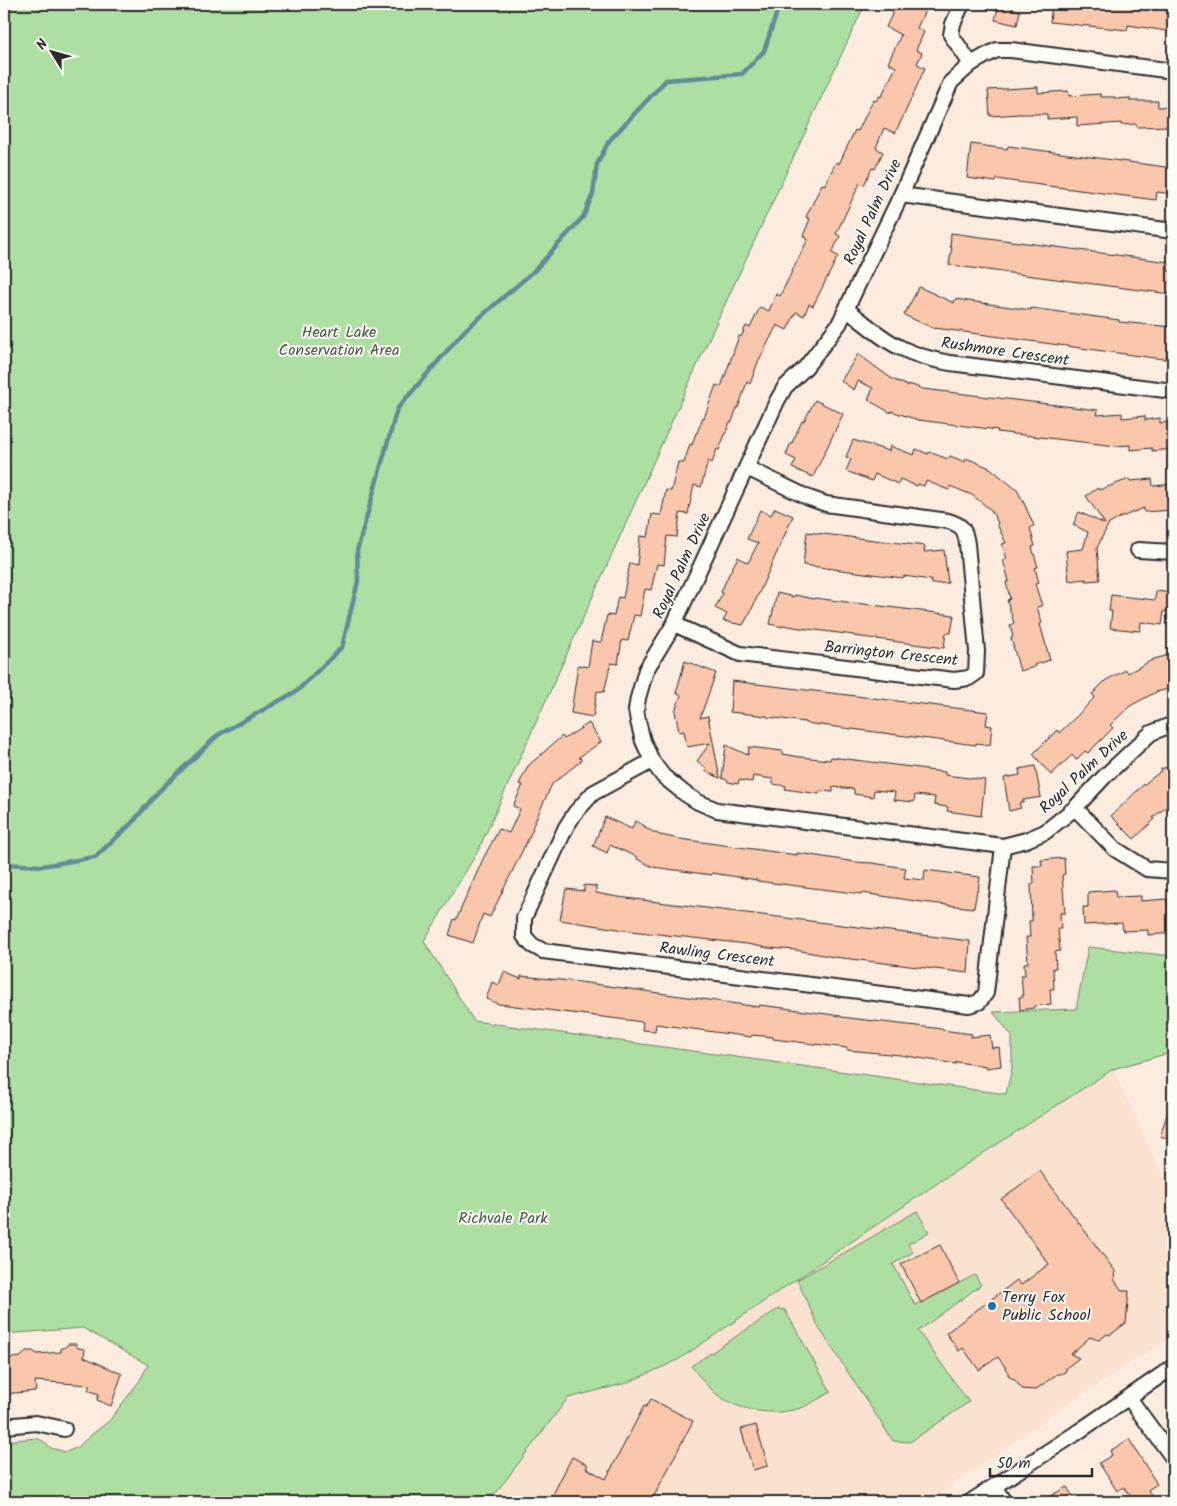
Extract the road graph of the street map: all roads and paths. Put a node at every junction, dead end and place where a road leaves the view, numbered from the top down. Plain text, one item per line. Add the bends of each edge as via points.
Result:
1 (962, 4) edge
2 (971, 64) junction
3 (1173, 71) edge
4 (901, 195) junction
5 (1173, 231) edge
6 (846, 309) junction
7 (1173, 391) edge
8 (747, 468) junction
9 (1138, 550) dead end
10 (1173, 552) edge
11 (674, 624) junction
12 (1173, 724) edge
13 (652, 761) junction
14 (1075, 808) junction
15 (1003, 846) junction
16 (1173, 872) edge
17 (1173, 1367) edge
18 (1129, 1398) junction
19 (4, 1426) edge
20 (64, 1429) dead end
21 (1173, 1458) edge
22 (994, 1486) junction
23 (970, 1502) edge
24 (1004, 1502) edge

1 - 2 street via 951,35
2 - 3 street, Royal Palm Drive via 997,50 1010,50
2 - 4 street, Royal Palm Drive via 951,82
4 - 5 street
4 - 6 street, Royal Palm Drive
6 - 7 street, Rushmore Crescent via 883,338 923,357
6 - 8 street, Royal Palm Drive via 839,324 810,362 785,387
8 - 11 street, Royal Palm Drive
8 - 11 street, Barrington Crescent via 826,504 958,524 965,532 967,544 977,651 976,673 969,678 954,680 740,654
9 - 10 street
11 - 13 street, Royal Palm Drive via 646,670 636,710 643,741
12 - 14 street, Royal Palm Drive via 1151,733 1140,742
13 - 15 street, Royal Palm Drive via 663,776 684,794 717,810
13 - 15 street, Rawling Crescent via 592,793 575,813 524,918 524,936 532,945 543,951 969,1005 979,1002 986,993
14 - 15 street, Royal Palm Drive via 1046,832
14 - 16 street via 1115,849 1147,869
17 - 18 street
18 - 21 street
18 - 22 street
19 - 20 street via 36,1423
22 - 23 street
22 - 24 street

